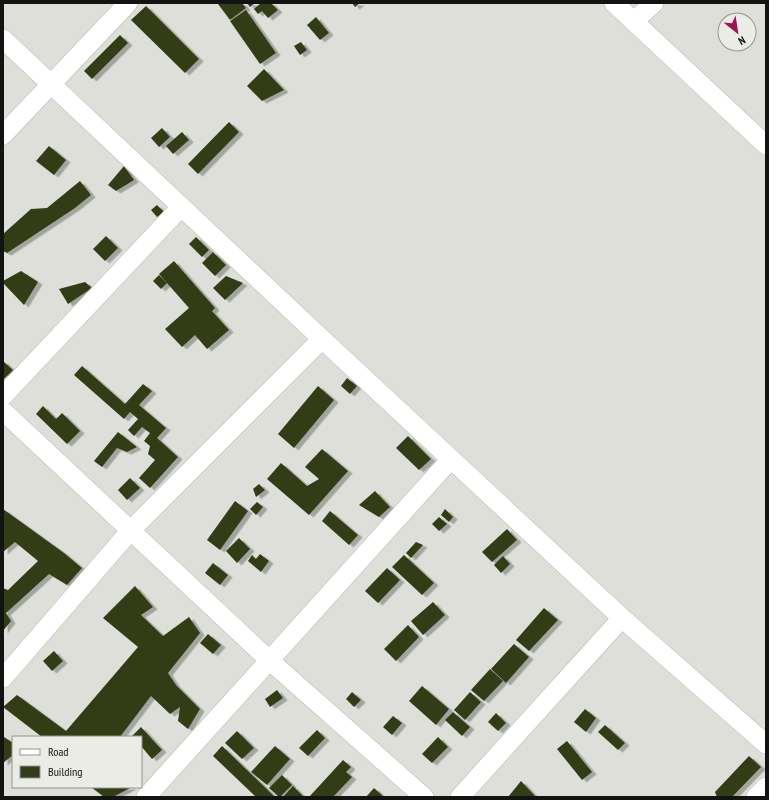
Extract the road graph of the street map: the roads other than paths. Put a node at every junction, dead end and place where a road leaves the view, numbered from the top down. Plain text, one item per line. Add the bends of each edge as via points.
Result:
1 (128, 3) edge
2 (614, 3) edge
3 (654, 3) edge
4 (634, 21) junction
5 (3, 39) edge
6 (52, 84) junction
7 (3, 135) edge
8 (766, 145) edge
9 (181, 207) junction
10 (322, 339) junction
11 (3, 396) edge
12 (3, 411) edge
13 (451, 459) junction
14 (131, 530) junction
15 (622, 618) junction
16 (269, 660) junction
17 (3, 678) edge
18 (766, 744) edge
19 (766, 787) edge
20 (146, 797) edge
21 (424, 797) edge
22 (460, 797) edge
23 (756, 797) edge

1 - 6 street
2 - 4 street
3 - 4 street
4 - 8 street
5 - 6 street
6 - 7 street
6 - 9 street
9 - 10 street
9 - 11 street
10 - 13 street
10 - 14 street
12 - 14 street
13 - 15 street
13 - 16 street
14 - 16 street
14 - 17 street
15 - 18 street
15 - 22 street
16 - 20 street
16 - 21 street
19 - 23 street

